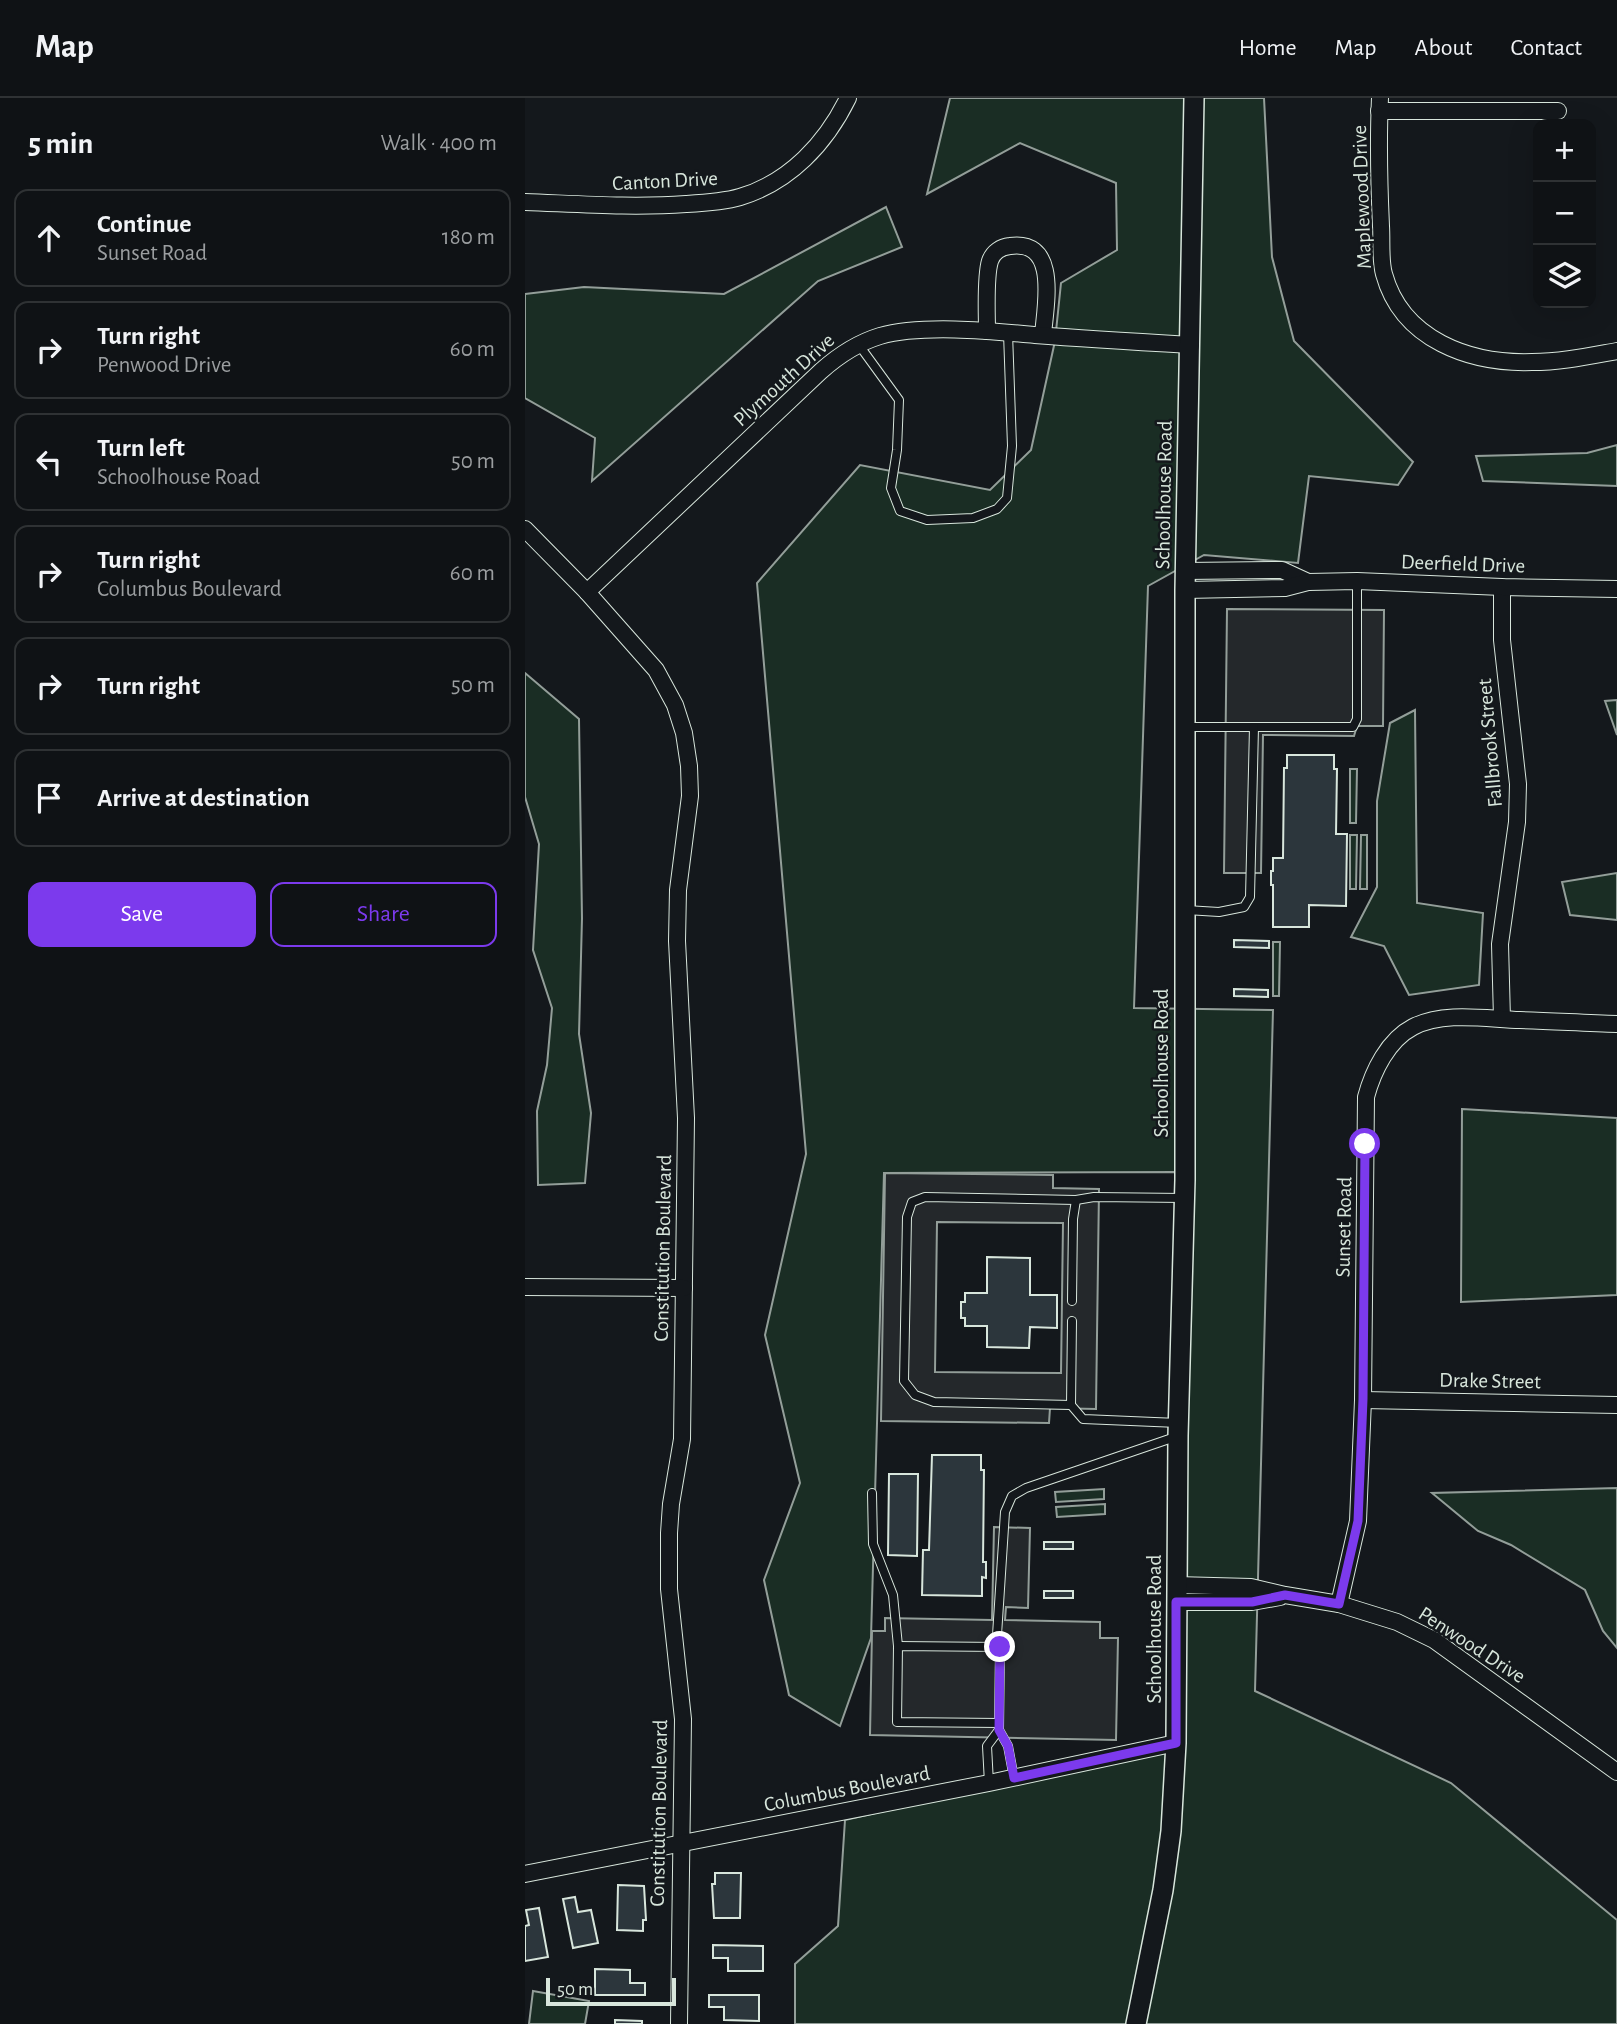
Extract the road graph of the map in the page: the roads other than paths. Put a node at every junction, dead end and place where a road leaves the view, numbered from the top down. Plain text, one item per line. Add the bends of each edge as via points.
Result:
1 (848, 98) edge
2 (1194, 98) edge
3 (1379, 104) edge
4 (1558, 111) dead end
5 (525, 202) edge
6 (987, 331) junction
7 (1008, 333) junction
8 (1043, 335) junction
9 (859, 344) junction
10 (1191, 345) junction
11 (1617, 351) edge
12 (525, 529) edge
13 (1185, 580) junction
14 (1357, 581) junction
15 (1502, 587) junction
16 (1617, 589) edge
17 (587, 592) junction
18 (1185, 727) junction
19 (1254, 727) junction
20 (1184, 910) junction
21 (1502, 1019) junction
22 (1617, 1024) edge
23 (1184, 1198) junction
24 (1076, 1200) junction
25 (525, 1287) edge
26 (684, 1288) junction
27 (1072, 1301) dead end
28 (1072, 1321) dead end
29 (1363, 1399) junction
30 (1071, 1405) junction
31 (1617, 1405) edge
32 (1178, 1430) junction
33 (872, 1493) dead end
34 (1176, 1594) junction
35 (1339, 1604) junction
36 (898, 1646) junction
37 (1000, 1647) junction
38 (999, 1727) junction
39 (1176, 1743) junction
40 (1617, 1772) edge
41 (1014, 1778) junction
42 (989, 1783) junction
43 (680, 1843) junction
44 (525, 1874) edge
45 (679, 2024) edge
46 (1136, 2024) edge

1 - 5 street, Canton Drive via 818,146 799,164 740,197 648,207
2 - 10 street, Schoolhouse Road
3 - 4 street
3 - 11 street, Maplewood Drive via 1384,273 1407,319 1427,338 1483,358 1539,362
6 - 7 street, Plymouth Drive
6 - 8 street via 990,262 996,251 1025,246 1045,265 1048,278
6 - 9 street, Plymouth Drive via 908,330
7 - 8 street, Plymouth Drive
7 - 9 lane via 1012,446 1007,498 997,509 973,518 927,520 900,512 891,488 899,400
8 - 10 street, Plymouth Drive
9 - 17 street, Plymouth Drive via 821,371
10 - 13 street, Schoolhouse Road
12 - 17 street, Constitution Boulevard
13 - 14 street, Deerfield Drive via 1282,570 1308,582
13 - 18 street, Schoolhouse Road
14 - 15 street, Deerfield Drive
14 - 19 lane via 1357,719 1353,727
15 - 16 street, Deerfield Drive
15 - 21 street, Fallbrook Street via 1502,640 1518,784 1500,944
17 - 26 street, Constitution Boulevard via 656,670 675,705 689,766 677,941 686,1118
18 - 19 lane
18 - 20 street, Schoolhouse Road
19 - 20 lane via 1250,897 1244,907 1219,912
20 - 23 street, Schoolhouse Road
21 - 22 street, Sunset Road
21 - 29 street, Sunset Road via 1433,1020 1412,1028 1393,1043 1371,1077 1366,1097
23 - 24 lane
23 - 32 street, Schoolhouse Road
24 - 27 lane
24 - 30 lane via 925,1197 912,1202 907,1217 904,1381 915,1395 934,1402
25 - 26 street
26 - 43 street, Constitution Boulevard via 682,1439 669,1533 669,1590 683,1719
28 - 30 lane
29 - 31 street, Drake Street
29 - 35 street, Sunset Road via 1358,1521
30 - 32 lane via 1083,1419
32 - 34 street, Schoolhouse Road
32 - 37 lane via 1012,1496 1005,1512
33 - 36 lane via 873,1544 893,1595
34 - 35 street, Penwood Drive via 1251,1587
34 - 39 street, Schoolhouse Road
35 - 40 street, Penwood Drive via 1397,1622 1434,1640
36 - 37 lane
36 - 38 lane via 897,1722
37 - 38 lane
38 - 41 lane
38 - 42 lane via 987,1746
39 - 41 street, Columbus Boulevard
39 - 46 street, Schoolhouse Road via 1165,1878
41 - 42 street, Columbus Boulevard
42 - 43 street, Columbus Boulevard
43 - 44 street, Columbus Boulevard
43 - 45 street, Constitution Boulevard

